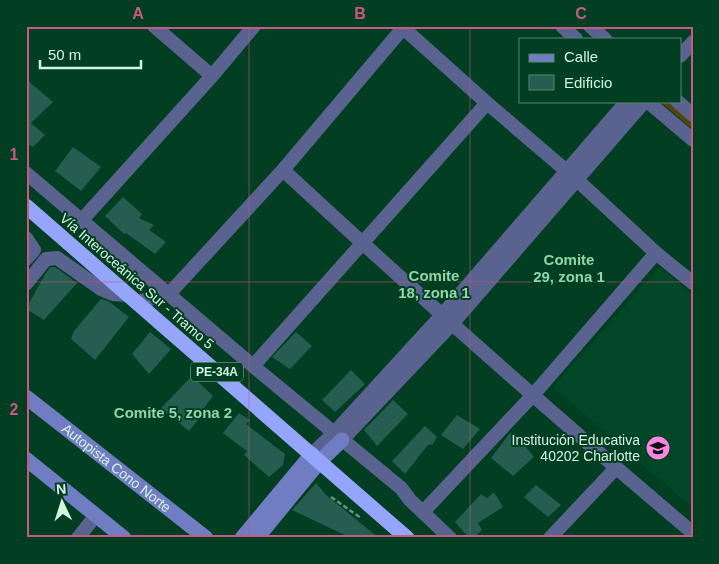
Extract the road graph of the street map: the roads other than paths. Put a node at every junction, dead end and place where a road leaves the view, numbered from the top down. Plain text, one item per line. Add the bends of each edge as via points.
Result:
1 (154, 26) edge
2 (254, 26) edge
3 (562, 26) edge
4 (590, 26) edge
5 (402, 27) edge
6 (575, 38) edge
7 (604, 38) edge
8 (693, 42) edge
9 (682, 54) edge
10 (212, 76) junction
11 (625, 102) edge
12 (645, 102) edge
13 (647, 102) edge
14 (678, 102) edge
15 (487, 103) junction
16 (693, 115) edge
17 (693, 140) edge
18 (283, 170) junction
19 (26, 173) edge
20 (572, 175) junction
21 (26, 206) edge
22 (81, 221) junction
23 (26, 238) edge
24 (362, 244) junction
25 (656, 253) junction
26 (26, 260) edge
27 (693, 283) edge
28 (26, 284) edge
29 (168, 295) junction
30 (132, 299) junction
31 (447, 319) junction
32 (253, 366) junction
33 (534, 394) junction
34 (26, 397) edge
35 (338, 436) junction
36 (316, 457) junction
37 (27, 461) edge
38 (616, 468) junction
39 (423, 512) junction
40 (96, 516) junction
41 (693, 533) edge
42 (78, 538) edge
43 (124, 538) edge
44 (206, 538) edge
45 (242, 538) edge
46 (257, 538) edge
47 (407, 538) edge
48 (450, 538) edge
49 (550, 538) edge

1 - 10 street
2 - 10 street
3 - 6 street
4 - 7 street
5 - 15 street
5 - 18 street
8 - 9 street
10 - 22 street
11 - 20 street
12 - 20 street
13 - 17 street
14 - 16 street
15 - 20 street
15 - 24 street
18 - 24 street
18 - 29 street
19 - 22 street
20 - 25 street
20 - 31 street
21 - 30 highway, Vía Interoceánica Sur - Tramo 5 / PE-34A
22 - 29 street
23 - 26 street via 34,250
24 - 31 street
24 - 32 street
25 - 27 street
25 - 33 street
28 - 30 street via 46,259 57,258 100,289
29 - 30 street
29 - 32 street
30 - 36 highway, Vía Interoceánica Sur - Tramo 5 / PE-34A
31 - 33 street
31 - 35 street
32 - 35 street
33 - 38 street
33 - 39 street
34 - 44 main road, Autopista Cono Norte
35 - 36 main road
35 - 39 street via 401,488
36 - 45 main road
36 - 46 main road
36 - 47 highway, Vía Interoceánica Sur - Tramo 5 / PE-34A
37 - 40 main road
38 - 41 street
38 - 49 street
39 - 48 street
40 - 42 street
40 - 43 main road

